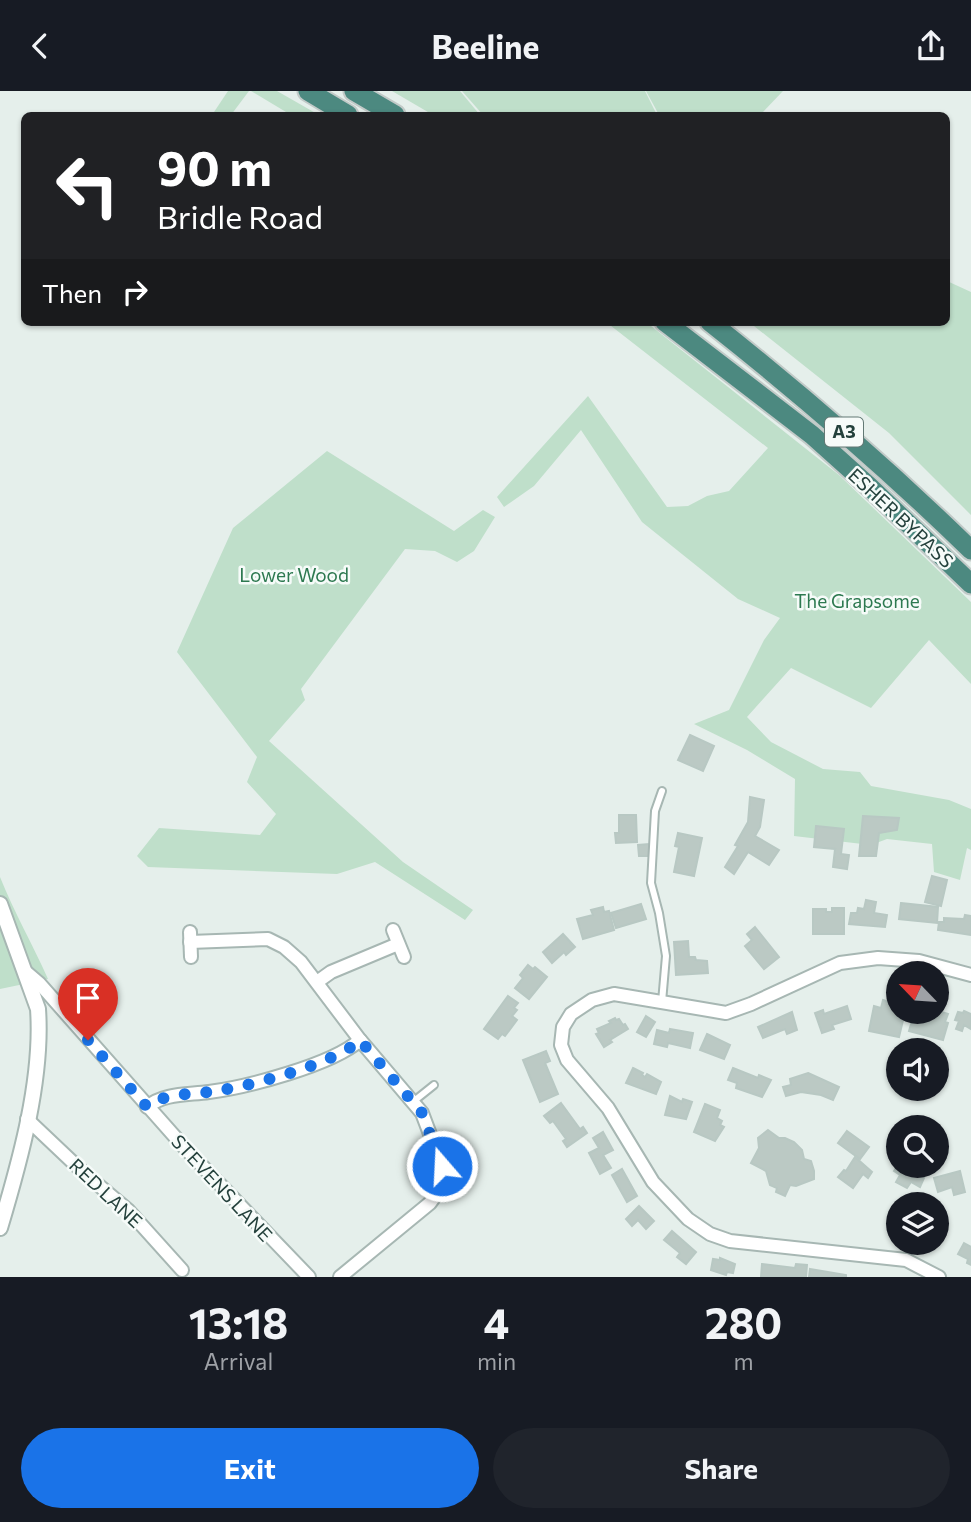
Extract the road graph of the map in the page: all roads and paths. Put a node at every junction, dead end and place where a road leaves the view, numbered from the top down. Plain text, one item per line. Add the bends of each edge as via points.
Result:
1 (308, 91) edge
2 (354, 91) edge
3 (343, 112) edge
4 (390, 112) edge
5 (670, 326) edge
6 (715, 326) edge
7 (971, 550) edge
8 (971, 584) edge
9 (662, 790) dead end
10 (0, 904) edge
11 (393, 930) dead end
12 (398, 944) junction
13 (191, 957) dead end
14 (404, 957) dead end
15 (25, 971) junction
16 (971, 975) edge
17 (317, 982) junction
18 (55, 1002) junction
19 (663, 1002) junction
20 (38, 1009) junction
21 (360, 1040) junction
22 (434, 1085) dead end
23 (414, 1101) junction
24 (147, 1107) junction
25 (27, 1119) junction
26 (0, 1228) edge
27 (182, 1270) dead end
28 (309, 1277) edge
29 (340, 1277) edge
30 (939, 1277) edge

1 - 3 highway
2 - 4 highway
5 - 8 highway, ESHER BYPASS / A3 via 811,435
6 - 7 highway, ESHER BYPASS / A3 via 896,477
9 - 19 lane via 655,811 651,883 666,956
10 - 15 street
11 - 12 street
12 - 14 street
12 - 17 street
13 - 17 street via 190,937 268,939 292,953
15 - 18 street, STEVENS LANE
15 - 20 street
16 - 19 street via 919,961 878,958 840,963 726,1013
17 - 21 street
18 - 20 street
18 - 24 street, STEVENS LANE
19 - 30 street via 614,993 592,1000 571,1014 561,1045 608,1108 653,1182 688,1219 730,1241 906,1260
20 - 25 street via 38,1056
21 - 23 street
21 - 24 street via 344,1052 262,1082 166,1097
22 - 23 lane
23 - 29 street via 442,1166 438,1192
24 - 28 street, STEVENS LANE
25 - 26 street
25 - 27 street, RED LANE via 128,1210

